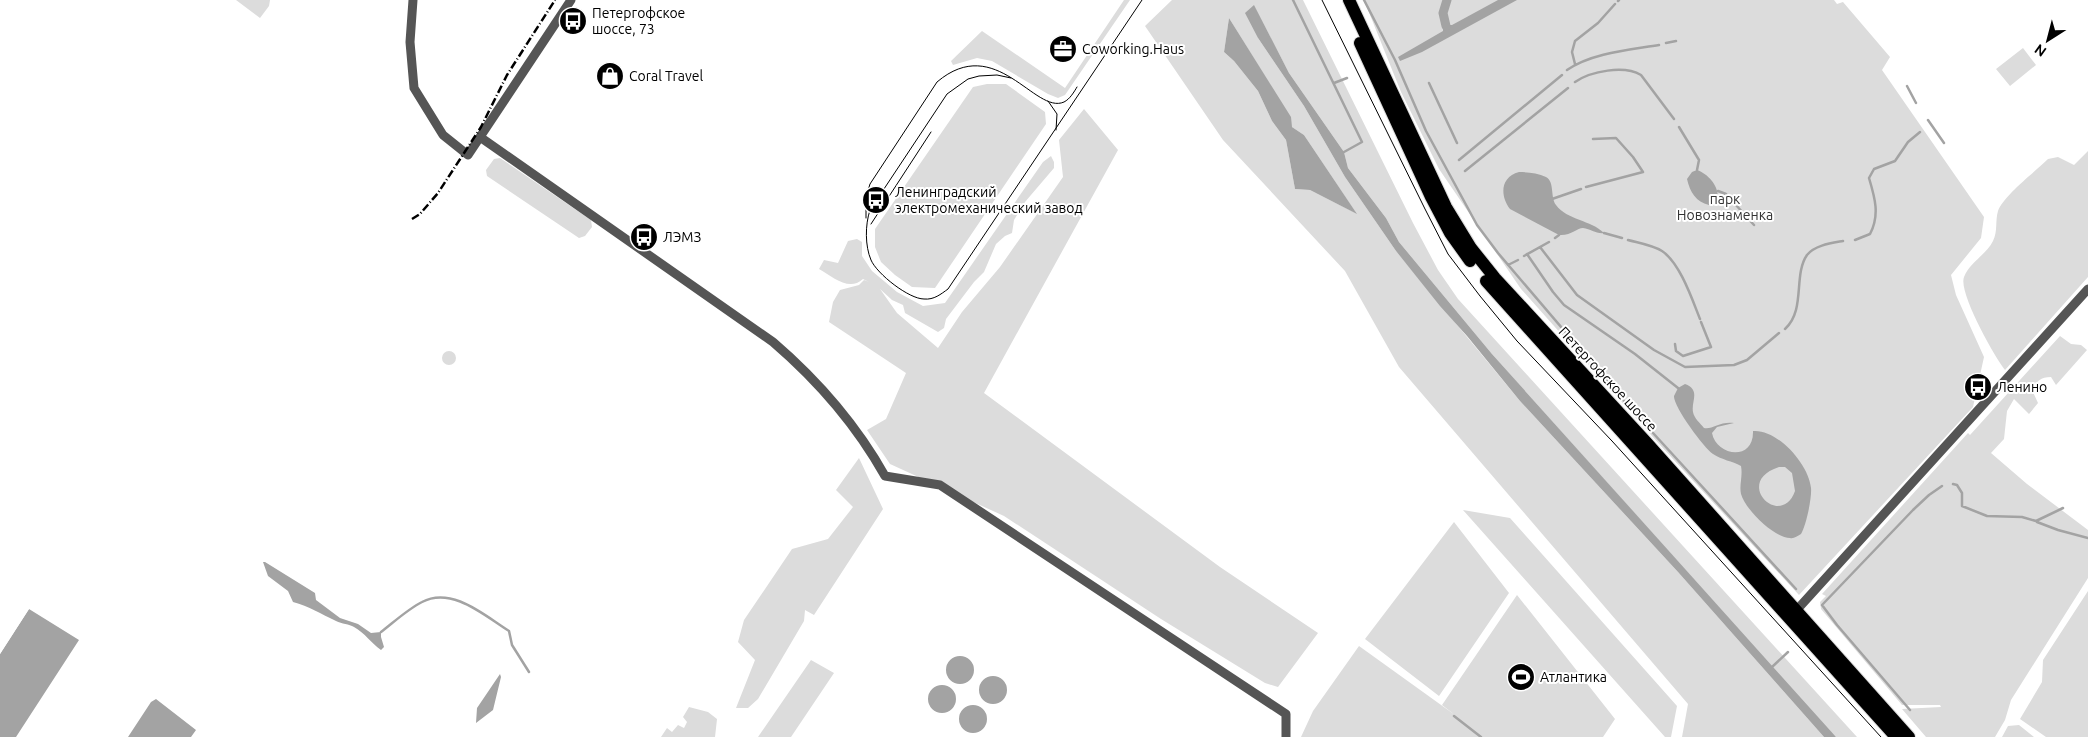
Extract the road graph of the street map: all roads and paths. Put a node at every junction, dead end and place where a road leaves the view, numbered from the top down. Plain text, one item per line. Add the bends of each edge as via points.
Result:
1 (413, 0) edge
2 (571, 0) edge
3 (1340, 0) edge
4 (1349, 0) edge
5 (480, 137) junction
6 (2088, 289) edge
7 (1793, 614) junction
8 (1286, 737) edge
9 (1896, 737) edge
10 (1909, 737) edge

1 - 5 street via 410,42 414,88 443,135 454,144 468,154
2 - 5 street
3 - 7 main road, Петергофское шоссе via 1431,197 1457,244 1522,321
4 - 7 main road, Петергофское шоссе via 1442,199 1470,248
5 - 8 street via 791,357 840,411 886,476 931,482 948,491 1286,714
6 - 7 street
7 - 9 main road, Петергофское шоссе
7 - 10 main road, Петергофское шоссе

